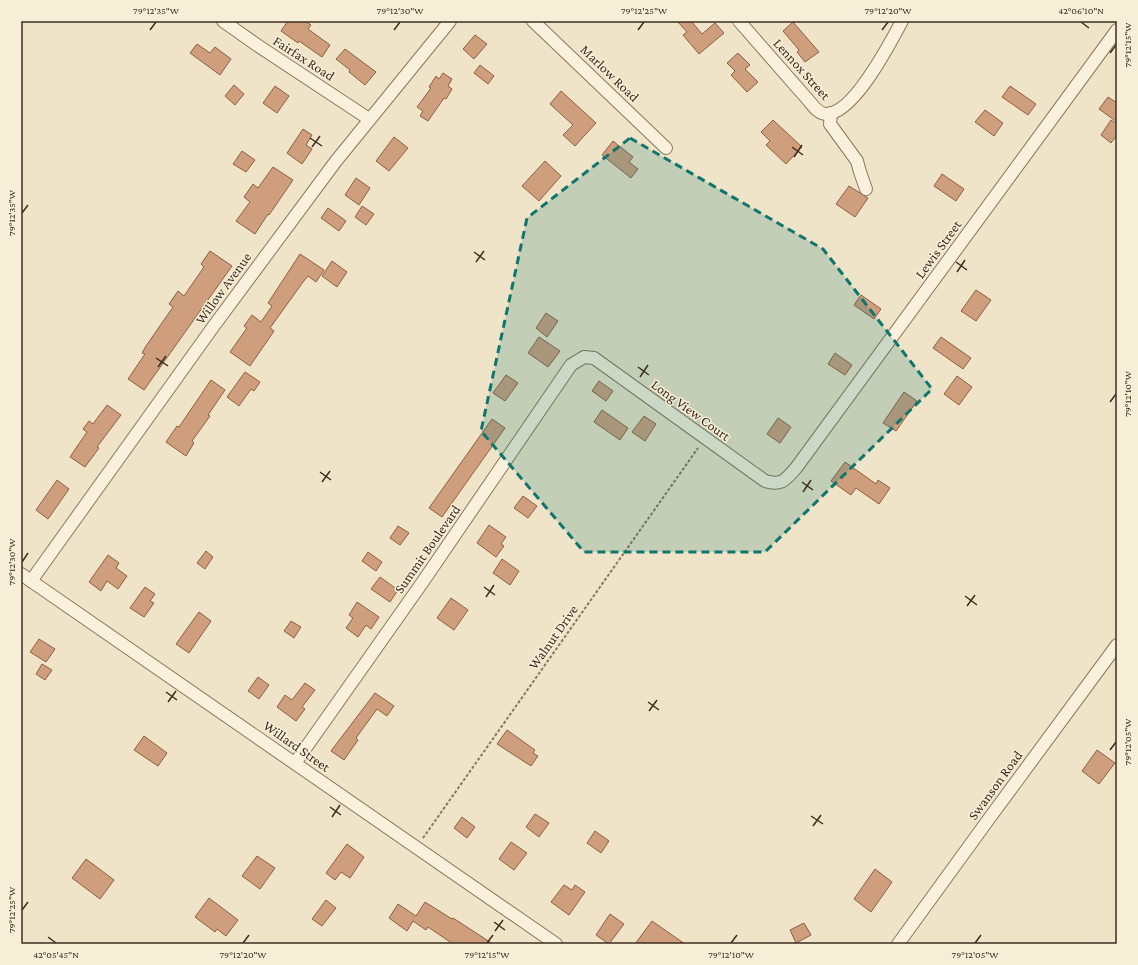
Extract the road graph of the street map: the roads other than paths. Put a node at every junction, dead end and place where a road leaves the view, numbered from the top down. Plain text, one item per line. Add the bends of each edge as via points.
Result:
1 (223, 21) edge
2 (450, 21) edge
3 (533, 21) edge
4 (739, 21) edge
5 (902, 21) edge
6 (1117, 30) edge
7 (831, 113) junction
8 (369, 119) junction
9 (666, 148) dead end
10 (866, 189) dead end
11 (587, 357) joint
12 (779, 483) joint
13 (21, 574) edge
14 (31, 581) junction
15 (1117, 645) edge
16 (295, 763) junction
17 (556, 944) edge
18 (898, 944) edge

1 - 8 street, Fairfax Road
2 - 8 street, Willow Avenue
3 - 9 street, Marlow Road
4 - 7 street, Lennox Street via 809,101 821,113
5 - 7 street via 866,83 844,106
6 - 12 street, Lewis Street via 796,468
7 - 10 street via 830,124 857,161
8 - 14 street, Willow Avenue via 222,315
11 - 12 street, Long View Court via 594,358 765,481
11 - 16 street, Summit Boulevard via 571,365
13 - 14 street, Willard Street
14 - 16 street, Willard Street
15 - 18 street, Swanson Road
16 - 17 street, Willard Street

